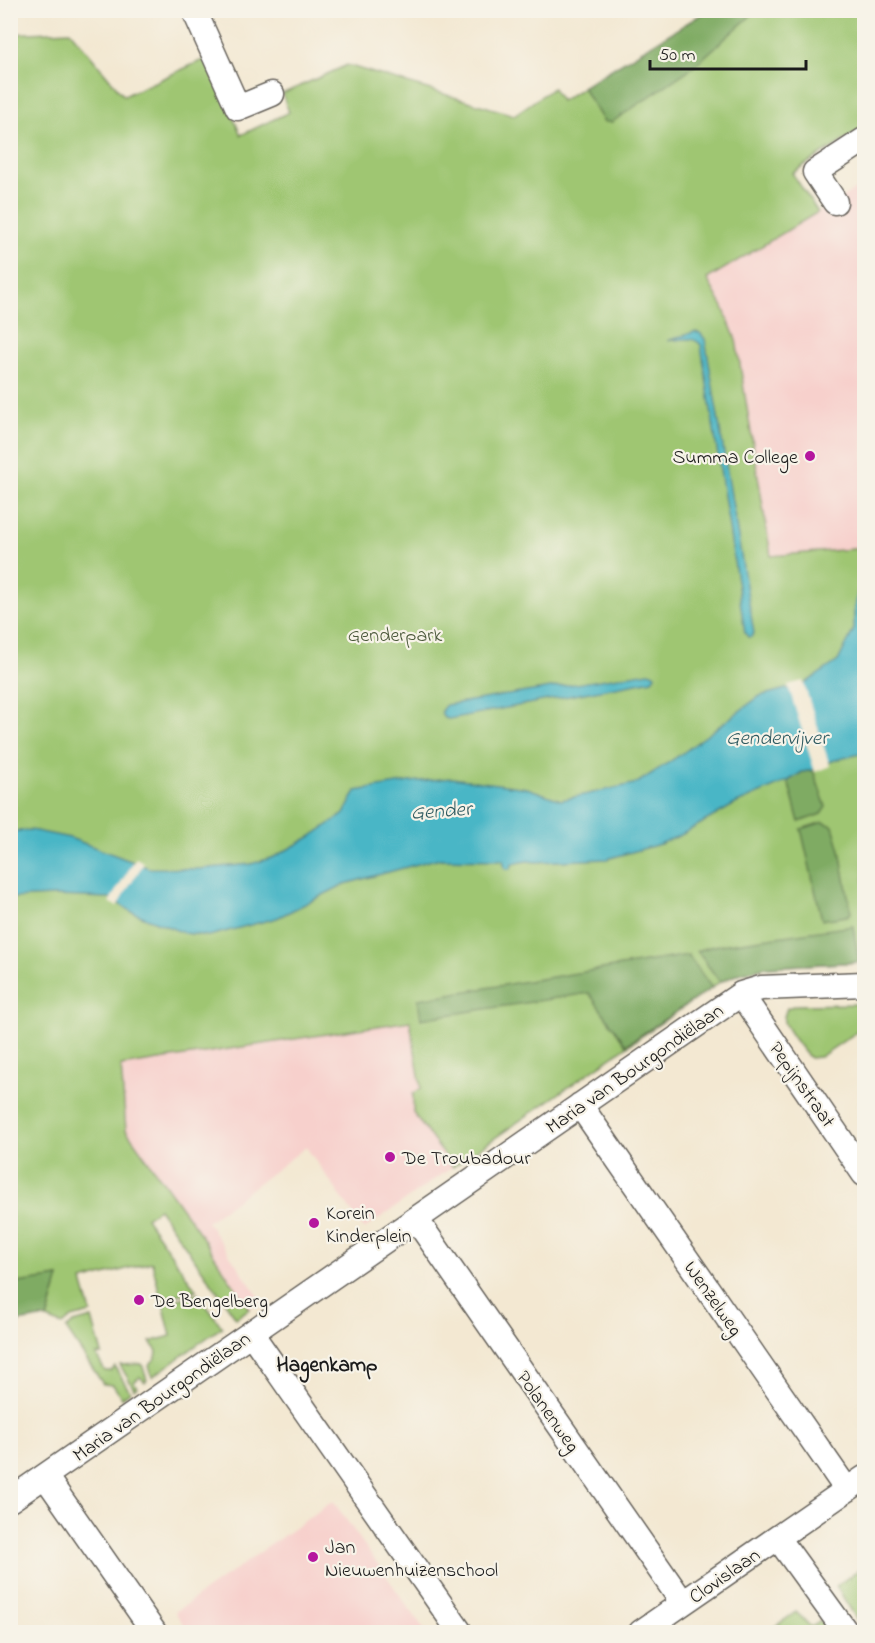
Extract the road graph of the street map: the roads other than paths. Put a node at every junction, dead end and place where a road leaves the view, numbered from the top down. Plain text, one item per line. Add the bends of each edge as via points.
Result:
1 (194, 10) edge
2 (272, 94) dead end
3 (864, 140) edge
4 (835, 202) dead end
5 (864, 984) edge
6 (741, 994) junction
7 (580, 1105) junction
8 (864, 1174) edge
9 (416, 1219) junction
10 (251, 1333) junction
11 (45, 1476) junction
12 (856, 1484) edge
13 (10, 1500) edge
14 (778, 1538) junction
15 (683, 1604) junction
16 (154, 1632) edge
17 (460, 1632) edge
18 (641, 1632) edge
19 (846, 1632) edge

1 - 2 street via 238,108
3 - 4 street via 814,172
5 - 6 street, Maria van Bourgondiëlaan via 761,988
6 - 7 street, Maria van Bourgondiëlaan
6 - 8 street, Pepijnstraat
7 - 9 street, Maria van Bourgondiëlaan
7 - 12 street, Wenzelweg
9 - 10 street, Maria van Bourgondiëlaan
9 - 15 street, Polanenweg
10 - 11 street, Maria van Bourgondiëlaan
10 - 17 street
11 - 13 street, Maria van Bourgondiëlaan
11 - 16 street
12 - 14 street, Clovislaan
14 - 15 street, Clovislaan
14 - 19 street, Clovislaan
15 - 18 street, Clovislaan

